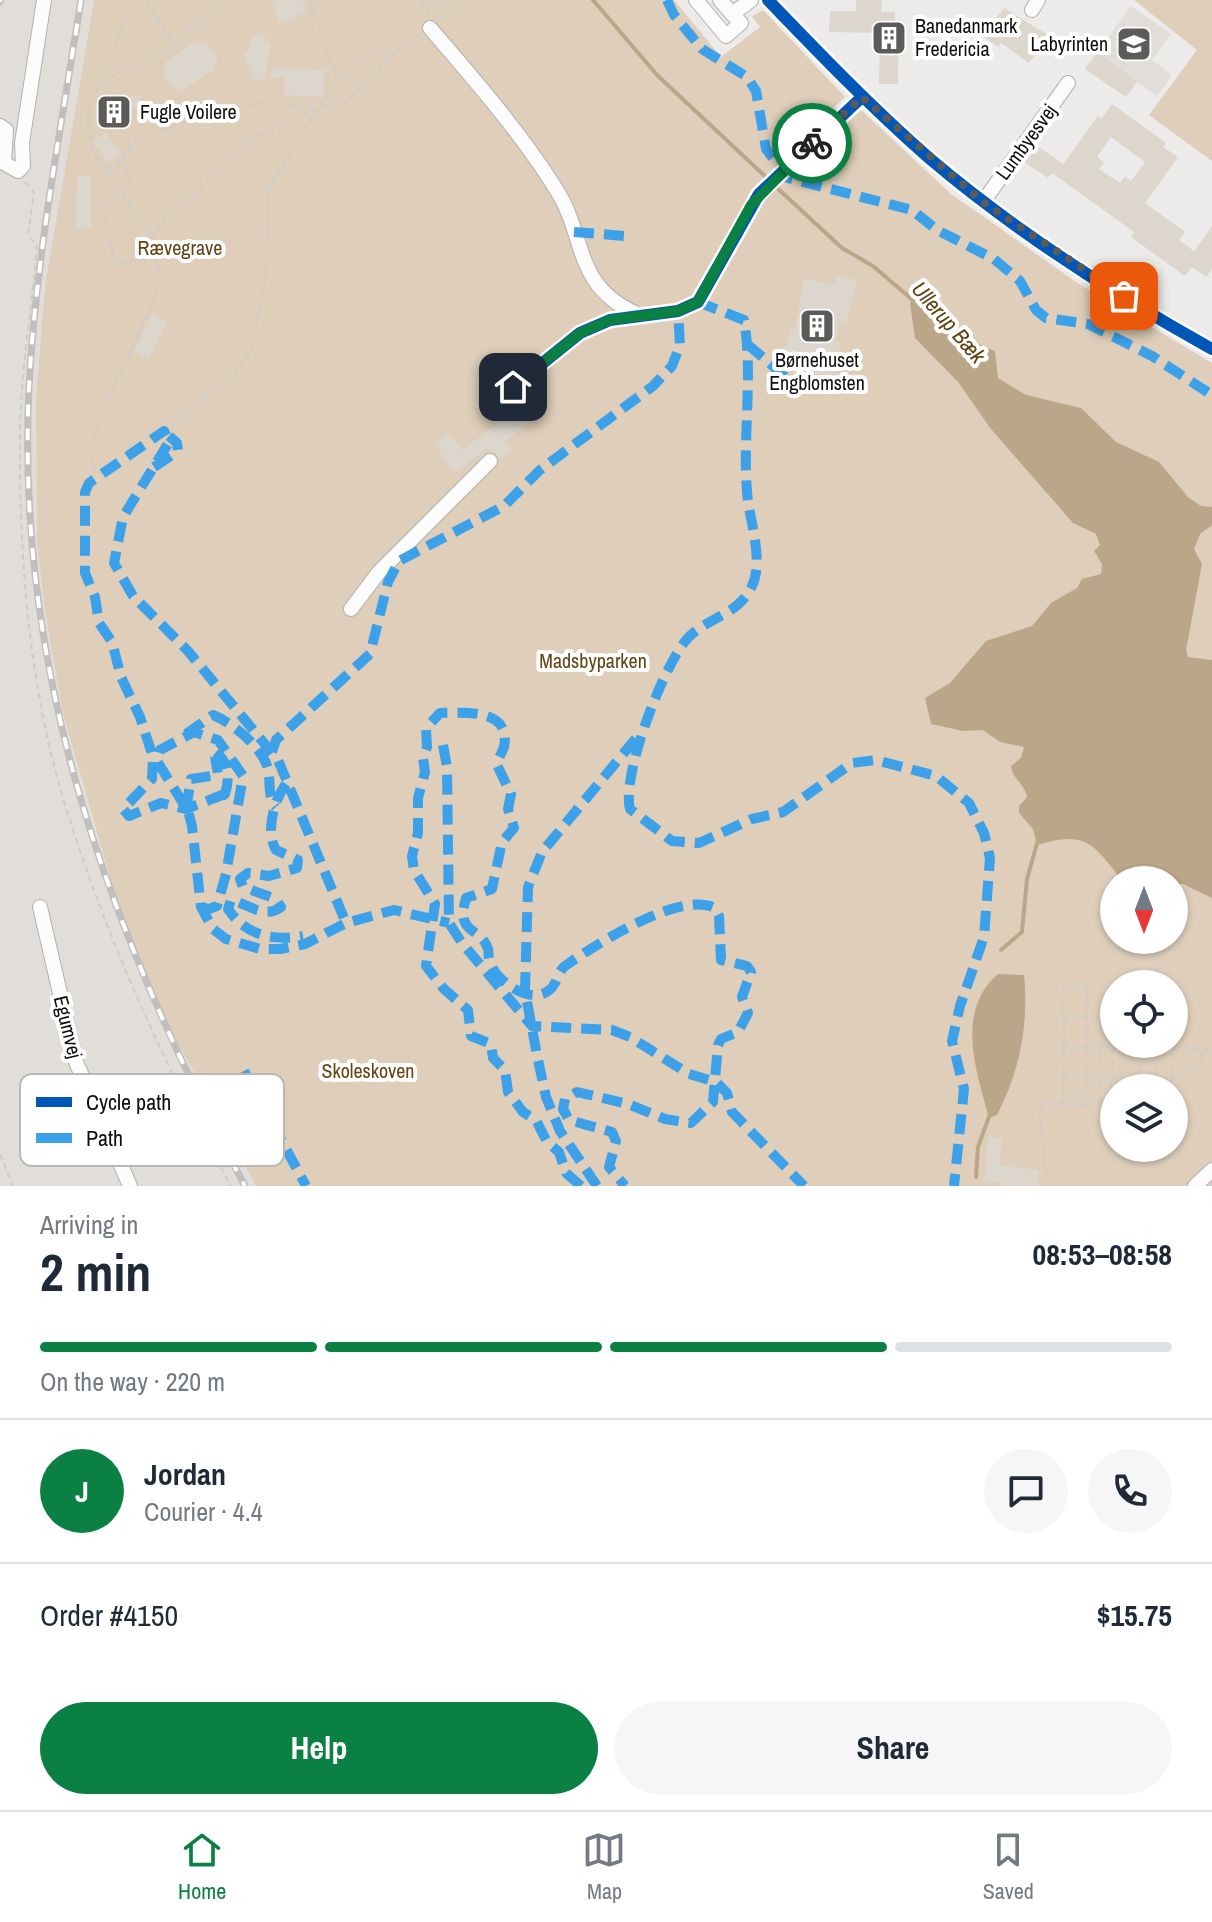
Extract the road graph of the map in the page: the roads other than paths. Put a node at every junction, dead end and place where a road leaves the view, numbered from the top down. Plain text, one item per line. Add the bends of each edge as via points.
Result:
1 (44, 0) edge
2 (696, 0) edge
3 (720, 0) edge
4 (751, 0) edge
5 (768, 0) edge
6 (732, 14) junction
7 (430, 28) road end
8 (1068, 83) dead end
9 (862, 97) junction
10 (0, 126) edge
11 (983, 202) junction
12 (640, 315) junction
13 (1212, 349) edge
14 (513, 387) dead end
15 (490, 461) dead end
16 (351, 609) dead end
17 (40, 907) dead end
18 (81, 1074) edge
19 (121, 1166) edge
20 (1212, 1170) edge
21 (130, 1186) edge
22 (1195, 1186) edge

1 - 10 street via 23,166 18,171 4,163 6,130
2 - 6 street via 726,36 741,23
3 - 6 street
4 - 6 street
5 - 9 street, Lumbyesvej
7 - 12 street via 558,191 582,260 597,285 620,306
8 - 11 street, Lumbyesvej
9 - 11 street, Lumbyesvej
9 - 12 street via 759,194 698,302 678,311
11 - 13 street, Lumbyesvej via 1098,281
12 - 14 street via 580,333
15 - 16 street via 379,572
17 - 18 street, Egumvej
19 - 21 street, Egumvej
20 - 22 street

